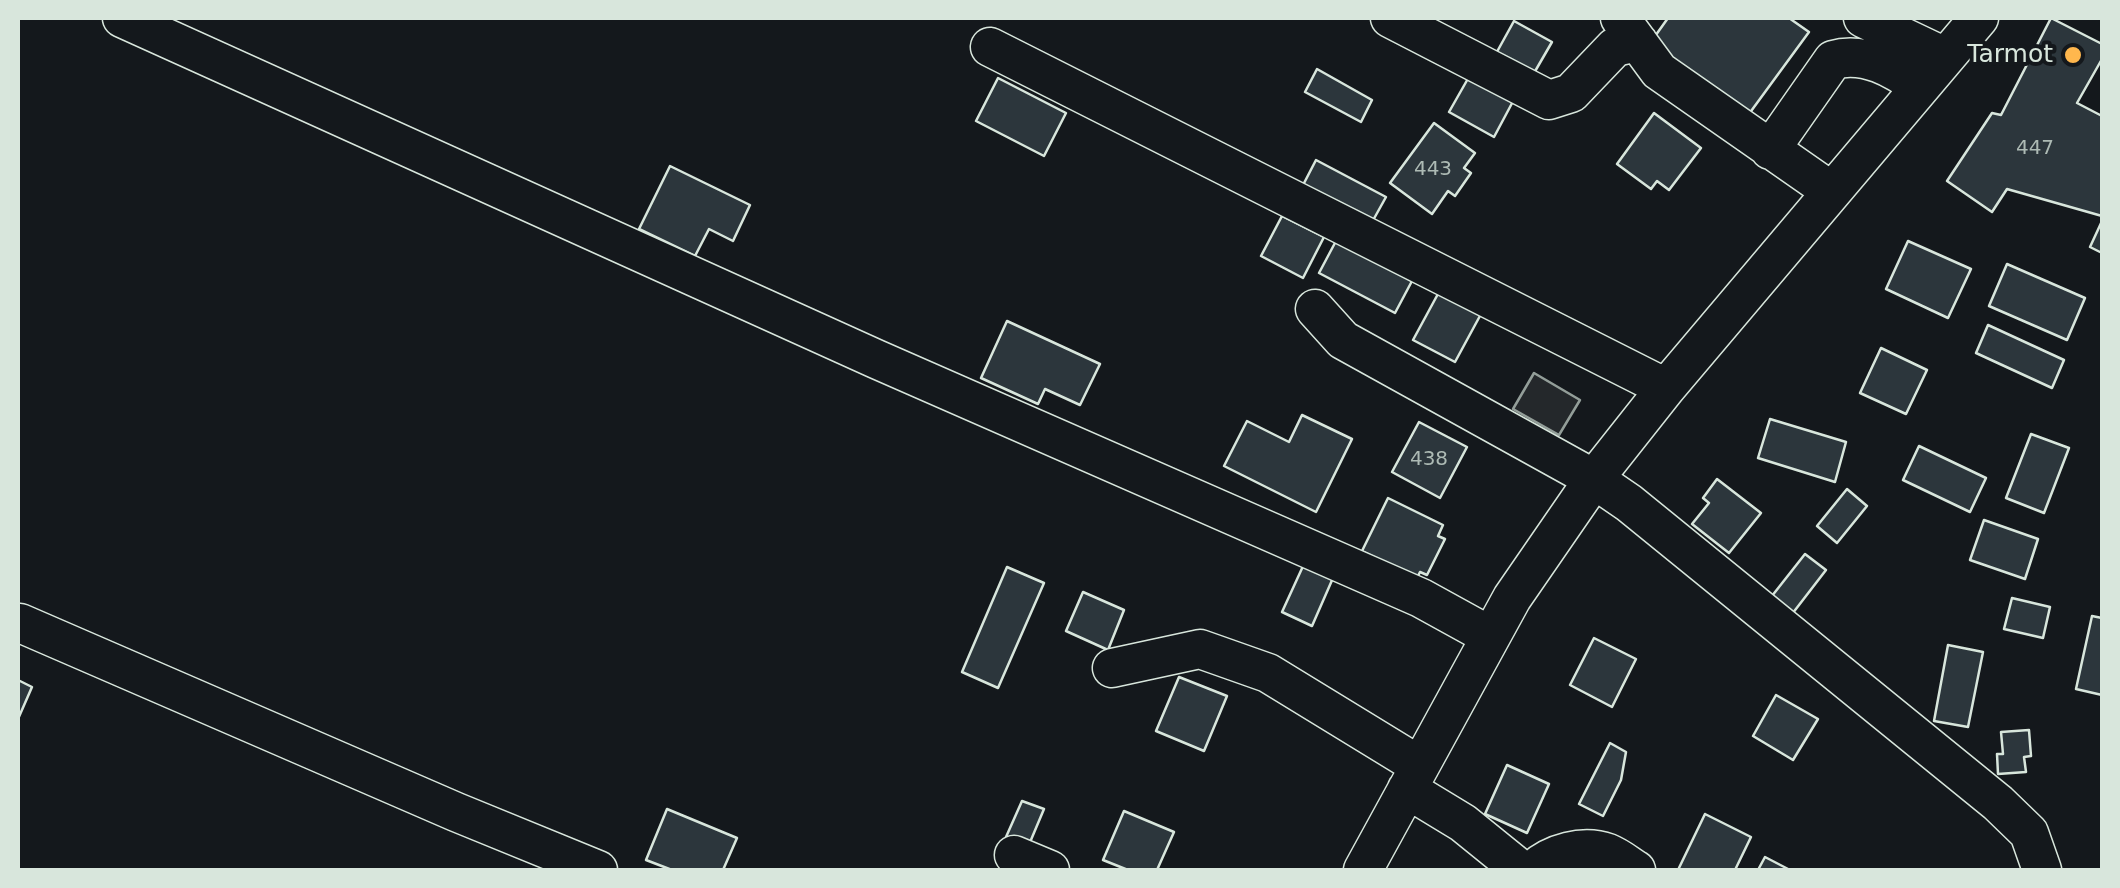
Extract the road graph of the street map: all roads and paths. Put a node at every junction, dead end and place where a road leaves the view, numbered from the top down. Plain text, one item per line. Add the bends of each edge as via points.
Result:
1 (122, 18) edge
2 (1390, 18) edge
3 (1863, 18) edge
4 (1979, 18) edge
5 (1629, 30) edge
6 (990, 47) dead end
7 (1946, 57) junction
8 (1920, 88) junction
9 (1770, 150) junction
10 (1831, 191) junction
11 (1315, 308) dead end
12 (1666, 388) junction
13 (1594, 480) junction
14 (20, 623) edge
15 (1490, 636) junction
16 (1112, 668) dead end
17 (1414, 777) junction
18 (1014, 855) dead end
19 (598, 870) edge
20 (1050, 870) edge
21 (1363, 870) edge
22 (1521, 870) edge
23 (1533, 870) edge
24 (1636, 870) edge
25 (2042, 870) edge

1 - 15 street via 1421,598
2 - 5 street via 1549,100 1571,93
3 - 7 street
4 - 7 street
5 - 9 street via 1658,71
6 - 12 street
7 - 8 street
8 - 9 street via 1869,60 1833,60
8 - 10 street
9 - 10 street
10 - 12 street
11 - 13 street via 1343,340
12 - 13 street
13 - 15 street
13 - 25 street via 1998,804 2029,833
14 - 19 street
15 - 17 street
16 - 17 street via 1200,649 1268,673
17 - 21 street
17 - 22 street
18 - 20 street
23 - 24 street via 1576,850 1608,853

